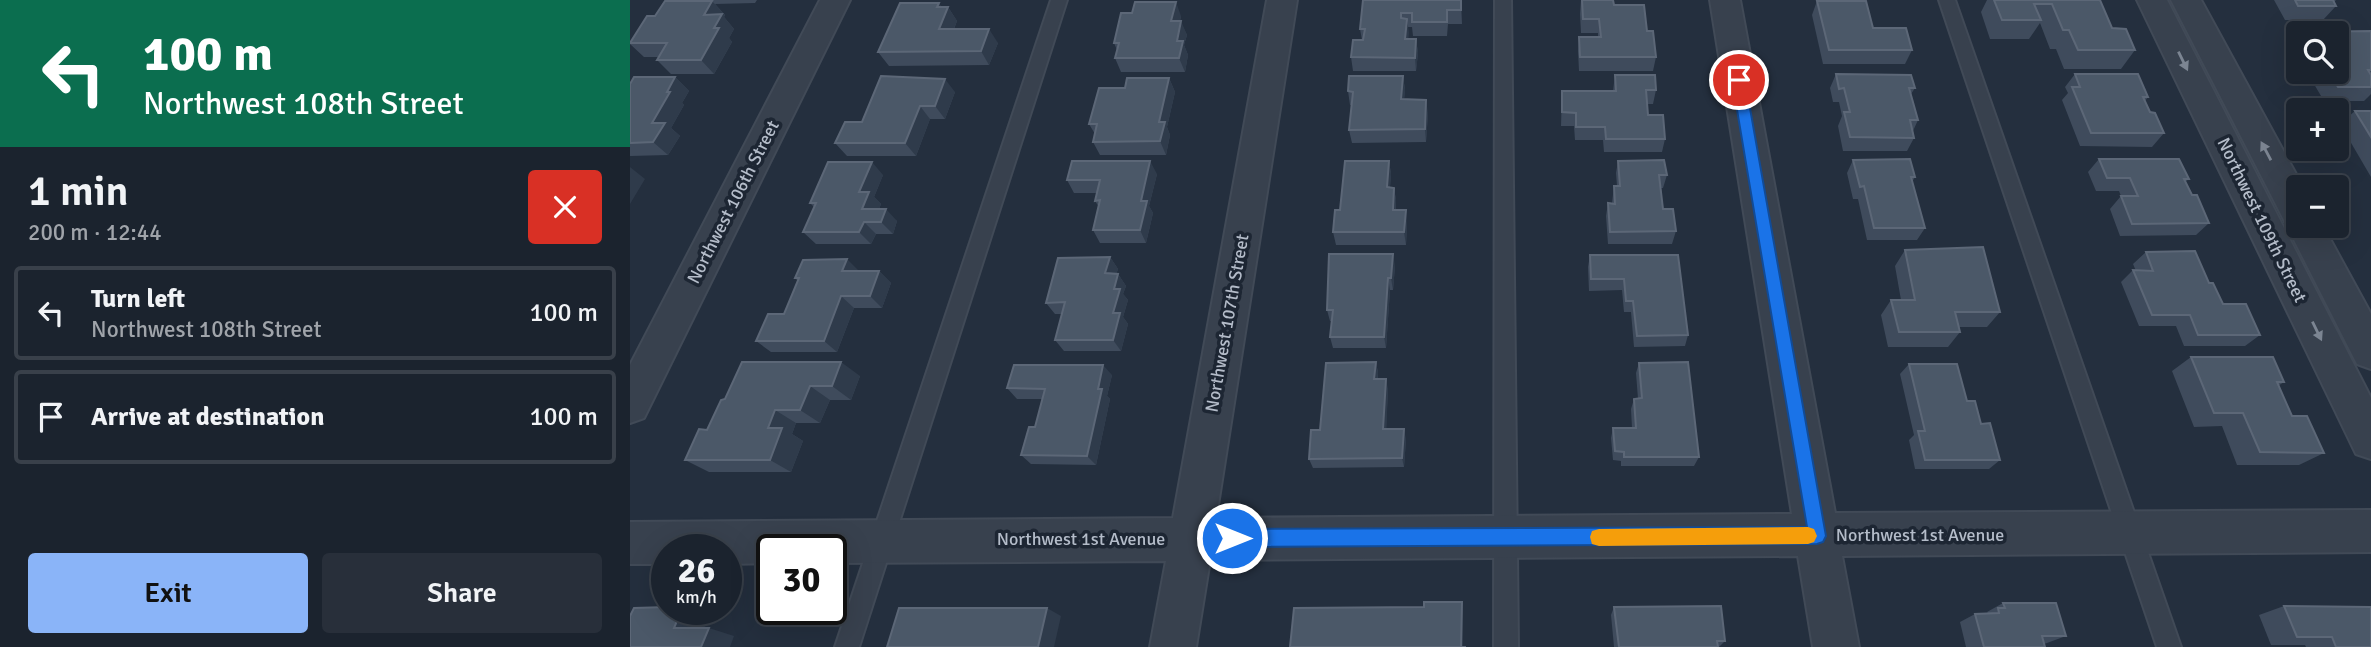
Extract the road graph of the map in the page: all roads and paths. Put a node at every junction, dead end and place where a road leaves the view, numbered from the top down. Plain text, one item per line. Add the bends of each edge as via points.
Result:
1 (835, 0) edge
2 (1059, 0) edge
3 (1282, 0) edge
4 (1503, 0) edge
5 (1725, 0) edge
6 (1947, 0) edge
7 (2152, 0) edge
8 (2186, 0) edge
9 (2286, 189) edge
10 (2248, 194) junction
11 (2286, 201) edge
12 (2311, 238) edge
13 (2371, 352) edge
14 (630, 405) edge
15 (2371, 440) edge
16 (2371, 531) edge
17 (2131, 535) junction
18 (1817, 536) junction
19 (1190, 538) junction
20 (1505, 538) junction
21 (882, 540) junction
22 (630, 543) edge
23 (847, 647) edge
24 (1173, 647) edge
25 (1506, 647) edge
26 (1836, 647) edge
27 (2169, 647) edge

1 - 14 street, Northwest 106th Street
2 - 21 lane
3 - 19 street, Northwest 107th Street
4 - 20 lane
5 - 18 street
6 - 17 lane
7 -> 10 street, Northwest 109th Street
9 -> 8 street, Northwest 109th Street
10 - 11 street
10 -> 15 street, Northwest 109th Street
12 - 13 street, Northwest 109th Street
16 - 17 street, Northwest 1st Avenue
17 - 18 street, Northwest 1st Avenue
17 - 27 lane
18 - 20 street, Northwest 1st Avenue
18 - 26 street
19 - 20 street, Northwest 1st Avenue
19 - 21 street, Northwest 1st Avenue
19 - 24 street, Northwest 107th Street
20 - 25 lane
21 - 22 street, Northwest 1st Avenue
21 - 23 lane

